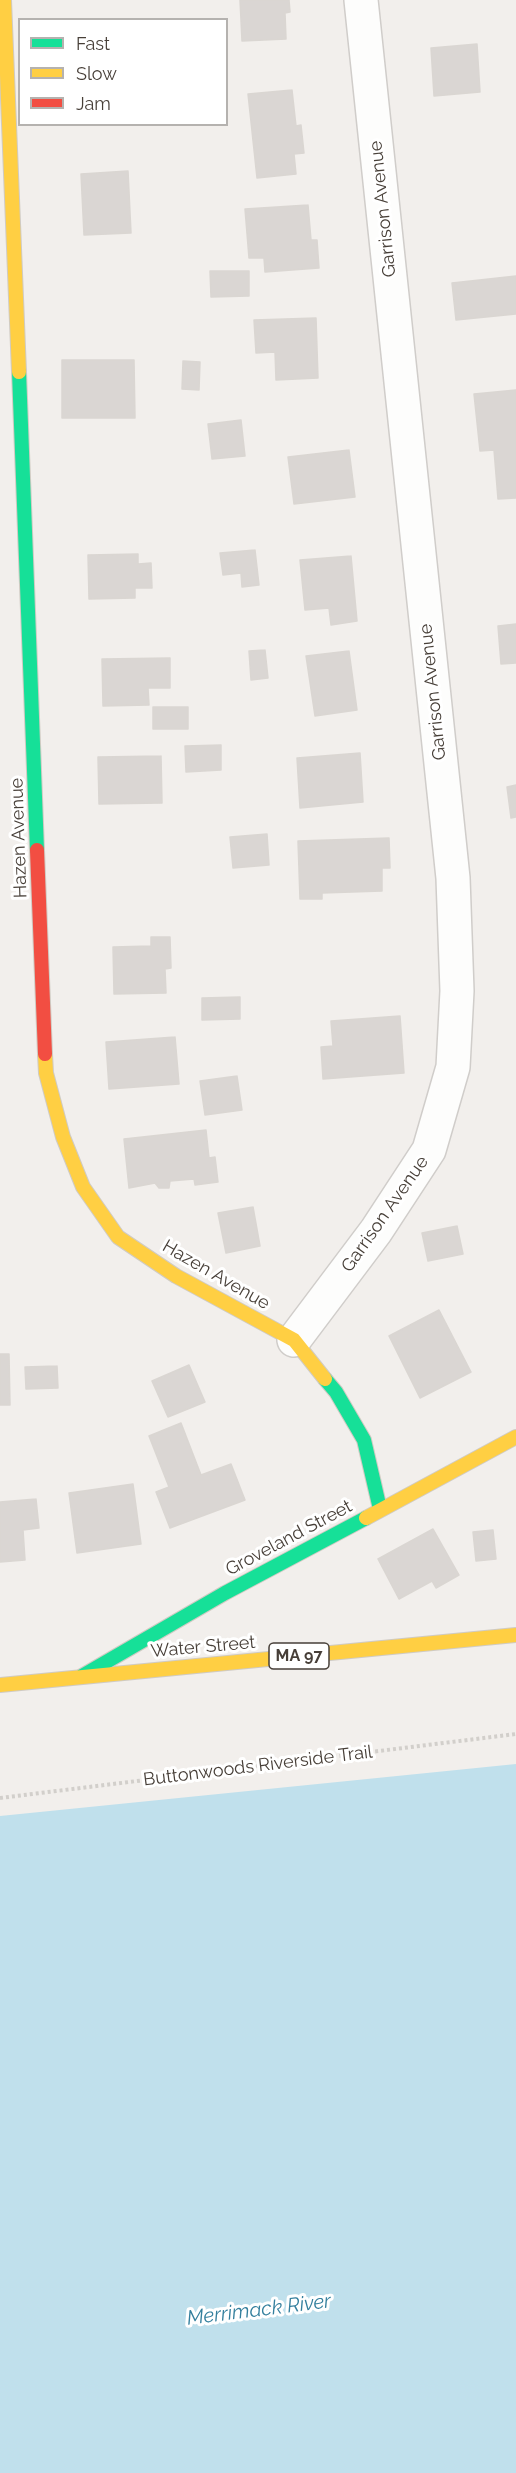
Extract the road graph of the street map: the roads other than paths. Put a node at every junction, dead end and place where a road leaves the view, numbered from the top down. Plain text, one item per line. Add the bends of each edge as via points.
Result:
1 (4, 0) edge
2 (361, 0) edge
3 (294, 1340) junction
4 (516, 1437) edge
5 (380, 1509) junction
6 (516, 1635) edge
7 (82, 1676) junction
8 (0, 1685) edge

1 - 3 street, Hazen Avenue via 46,1074 63,1137 83,1187 118,1237 176,1276
2 - 3 street, Garrison Avenue via 453,878 457,991 453,1067 429,1150 376,1231
3 - 5 street via 336,1392 364,1440
4 - 5 street, Groveland Street
5 - 7 street, Groveland Street
6 - 7 street, Water Street / MA 97
7 - 8 street, Water Street / MA 97

